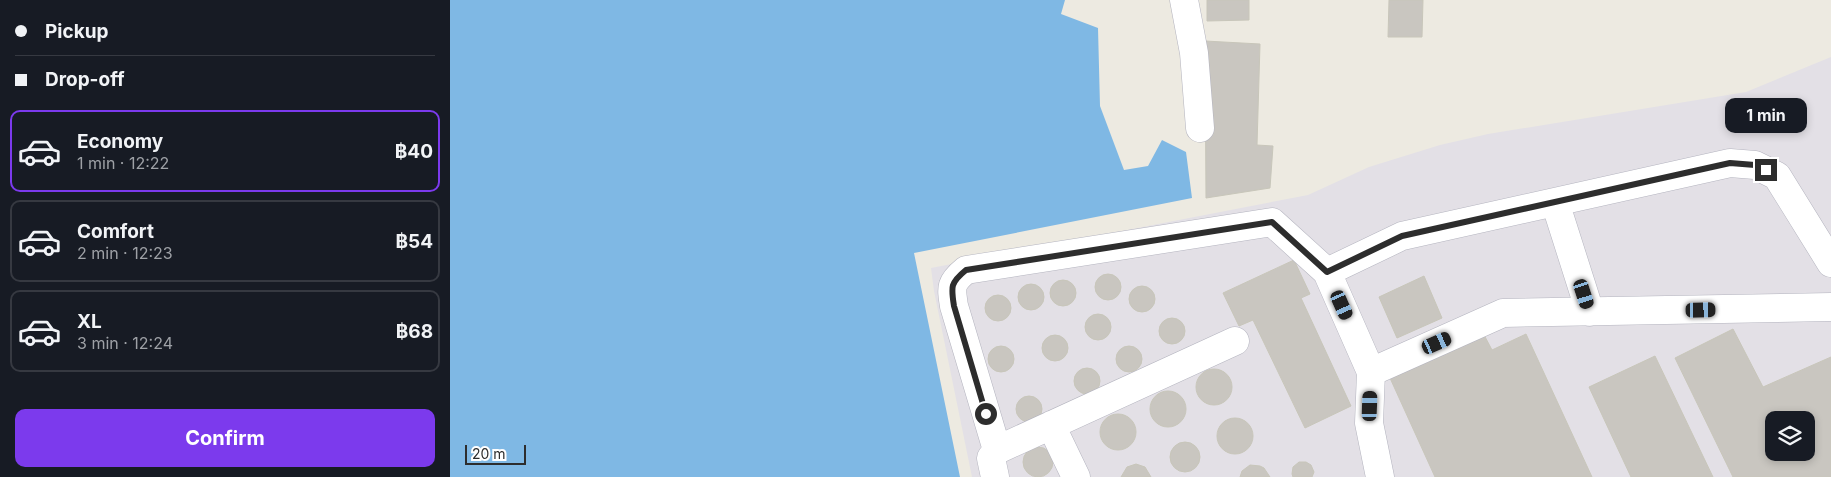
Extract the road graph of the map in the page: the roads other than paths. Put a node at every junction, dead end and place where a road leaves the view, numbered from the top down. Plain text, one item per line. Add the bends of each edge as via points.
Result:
1 (1184, 0) edge
2 (1200, 128) dead end
3 (1555, 202) junction
4 (1831, 263) edge
5 (1327, 272) junction
6 (1831, 307) edge
7 (1590, 312) junction
8 (1235, 341) dead end
9 (1372, 372) junction
10 (1051, 425) junction
11 (998, 450) junction
12 (995, 477) edge
13 (1076, 477) edge
14 (1380, 477) edge

1 - 2 lane via 1194,53
3 - 4 lane via 1730,163 1755,165 1777,176
3 - 5 lane via 1402,236
3 - 7 lane
5 - 9 lane
5 - 11 lane via 1272,222 966,270 954,279 951,290
6 - 7 lane
7 - 9 lane via 1503,314
8 - 10 lane
9 - 14 lane via 1369,424
10 - 11 lane
10 - 13 lane
11 - 12 lane via 991,458

